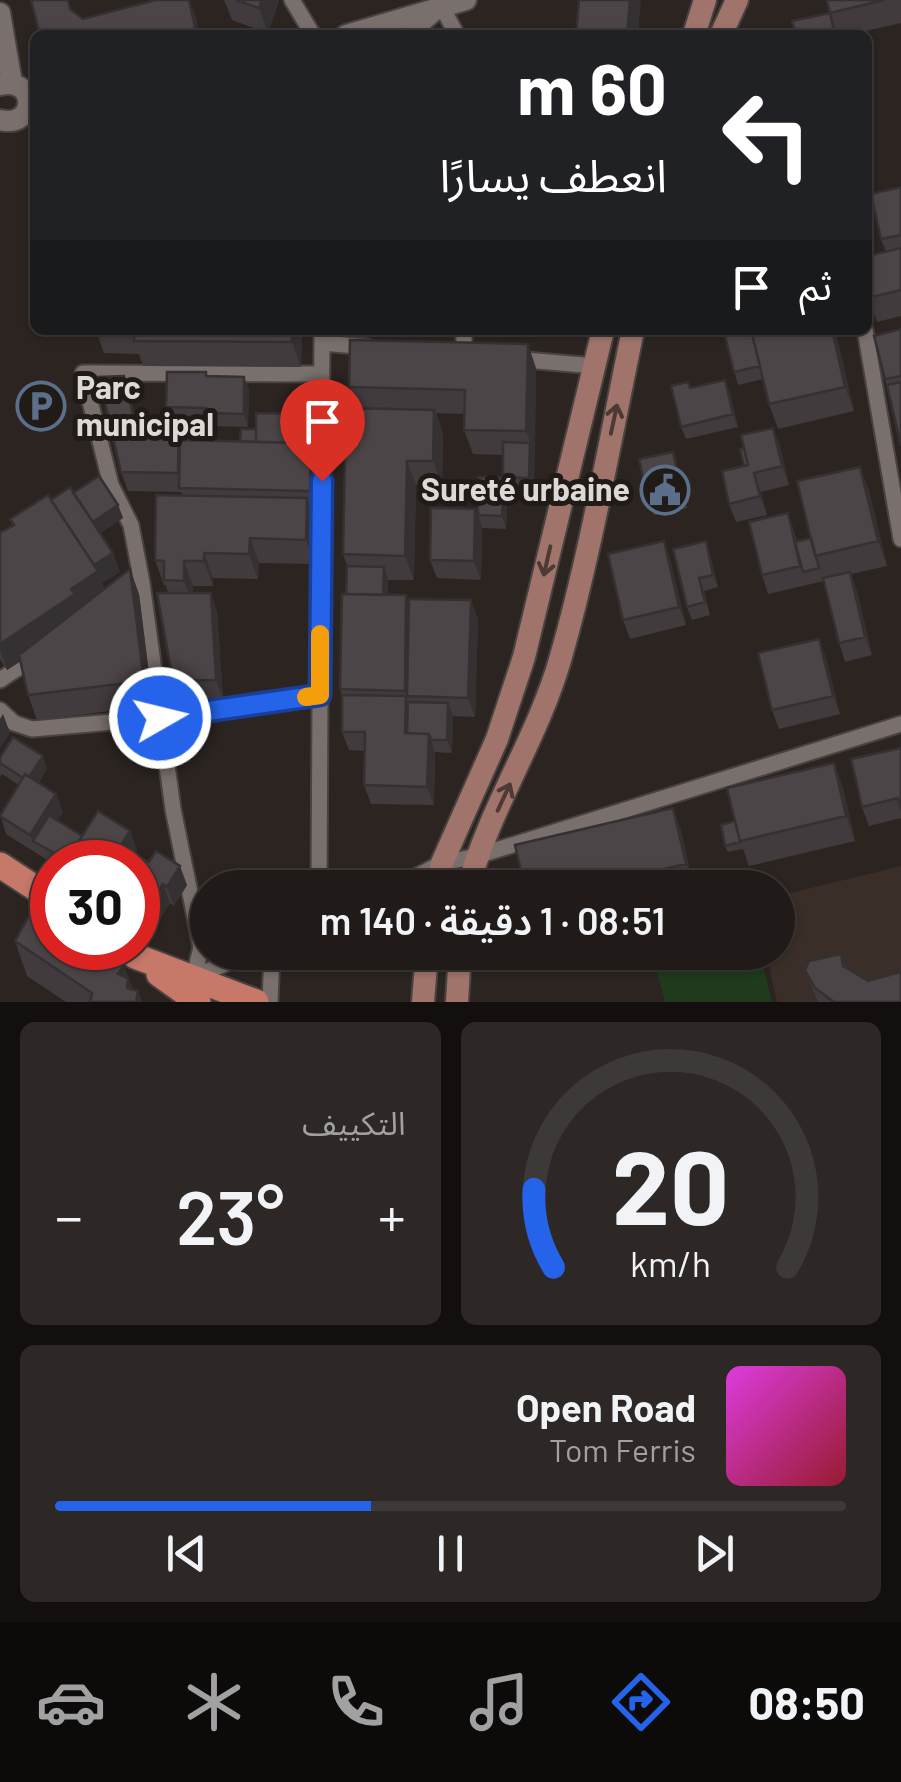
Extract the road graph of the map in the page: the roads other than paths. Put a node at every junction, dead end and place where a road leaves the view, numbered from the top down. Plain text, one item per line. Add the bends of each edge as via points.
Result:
1 (292, 0) edge
2 (466, 0) edge
3 (706, 0) edge
4 (737, 0) edge
5 (442, 7) junction
6 (0, 12) edge
7 (309, 30) edge
8 (363, 30) edge
9 (416, 30) edge
10 (454, 30) edge
11 (696, 30) edge
12 (724, 30) edge
13 (3, 44) edge
14 (6, 84) edge
15 (30, 98) edge
16 (30, 104) edge
17 (5, 121) edge
18 (30, 126) edge
19 (464, 335) edge
20 (601, 335) edge
21 (632, 335) edge
22 (866, 335) edge
23 (322, 337) edge
24 (376, 348) edge
25 (446, 353) edge
26 (464, 354) junction
27 (483, 356) edge
28 (502, 358) edge
29 (595, 366) junction
30 (322, 374) junction
31 (898, 515) edge
32 (901, 539) edge
33 (142, 583) junction
34 (126, 594) edge
35 (47, 648) edge
36 (0, 680) edge
37 (320, 695) junction
38 (0, 710) edge
39 (160, 718) junction
40 (901, 724) edge
41 (477, 856) junction
42 (442, 863) junction
43 (0, 865) edge
44 (319, 870) edge
45 (429, 870) edge
46 (441, 870) edge
47 (473, 870) edge
48 (30, 885) edge
49 (160, 970) edge
50 (227, 970) edge
51 (271, 970) edge
52 (426, 970) edge
53 (459, 970) edge
54 (196, 990) edge
55 (256, 1002) edge
56 (270, 1002) edge
57 (423, 1002) edge
58 (457, 1002) edge

1 - 7 street
2 - 5 street
3 - 11 main road
4 - 12 main road
5 - 8 street
5 - 9 street
5 - 10 street
6 - 13 street
13 - 14 street
14 - 15 street
16 - 17 street via 23,116
17 - 18 street
19 - 26 street
20 - 29 main road
41 -> 21 main road via 559,662
22 - 31 street
23 - 24 street
23 - 30 street
25 - 26 street
26 - 27 street
28 - 29 street
29 -> 42 main road via 524,657 497,740
30 - 33 street via 83,373 111,485 131,525
30 - 37 street
31 - 32 street
33 - 34 street
33 - 39 street
35 - 36 street
37 - 39 street
37 - 44 street
38 - 39 street via 32,729
39 - 54 street via 202,946
40 - 41 street
41 - 42 street
41 - 47 main road
42 - 45 street
42 - 46 main road
43 - 48 main road
49 - 54 main road
50 - 54 street
51 - 56 street
52 - 57 main road
53 - 58 main road
54 - 55 main road

